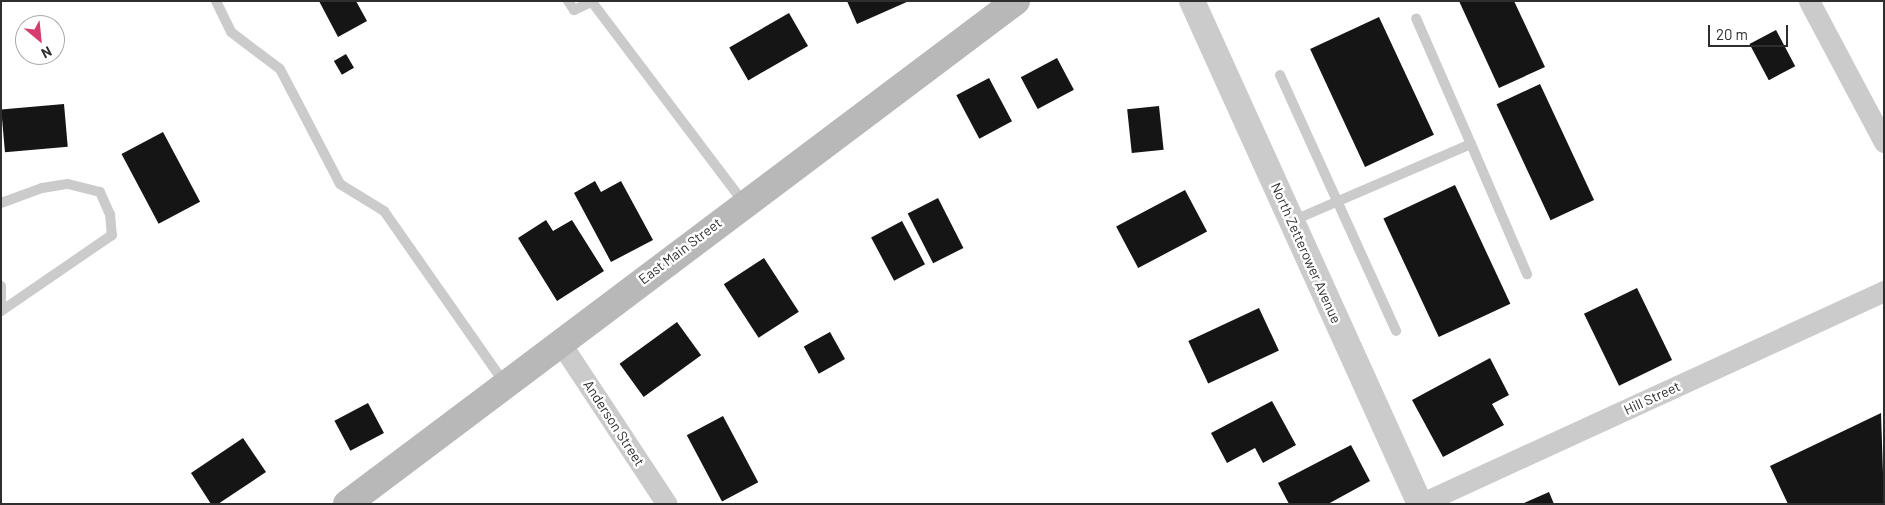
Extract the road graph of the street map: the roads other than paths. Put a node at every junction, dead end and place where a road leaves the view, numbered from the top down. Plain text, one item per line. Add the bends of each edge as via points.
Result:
1 (216, 1) edge
2 (568, 1) edge
3 (1016, 1) edge
4 (1192, 1) edge
5 (1809, 1) edge
6 (593, 2) edge
7 (1416, 18) dead end
8 (1280, 75) dead end
9 (1884, 142) edge
10 (1471, 144) junction
11 (1337, 202) junction
12 (1, 203) edge
13 (744, 203) junction
14 (1291, 221) junction
15 (1527, 274) dead end
16 (1, 286) edge
17 (1884, 291) edge
18 (1, 311) edge
19 (1396, 331) dead end
20 (560, 342) junction
21 (505, 384) junction
22 (347, 504) edge
23 (667, 504) edge
24 (1420, 504) edge

1 - 21 lane via 231,32 280,69 340,184 384,212
2 - 6 lane via 574,10
3 - 13 main road, East Main Street
4 - 14 street, North Zetterower Avenue
5 - 9 street
6 - 13 lane
7 - 10 lane
8 - 11 lane
10 - 11 lane
10 - 15 lane
11 - 14 lane
11 - 19 lane
12 - 18 lane via 42,188 68,184 100,192 110,214 112,235
13 - 20 main road, East Main Street
14 - 24 street, North Zetterower Avenue
16 - 18 lane
17 - 24 street, Hill Street
20 - 21 main road, East Main Street
20 - 23 street, Anderson Street
21 - 22 main road, East Main Street

